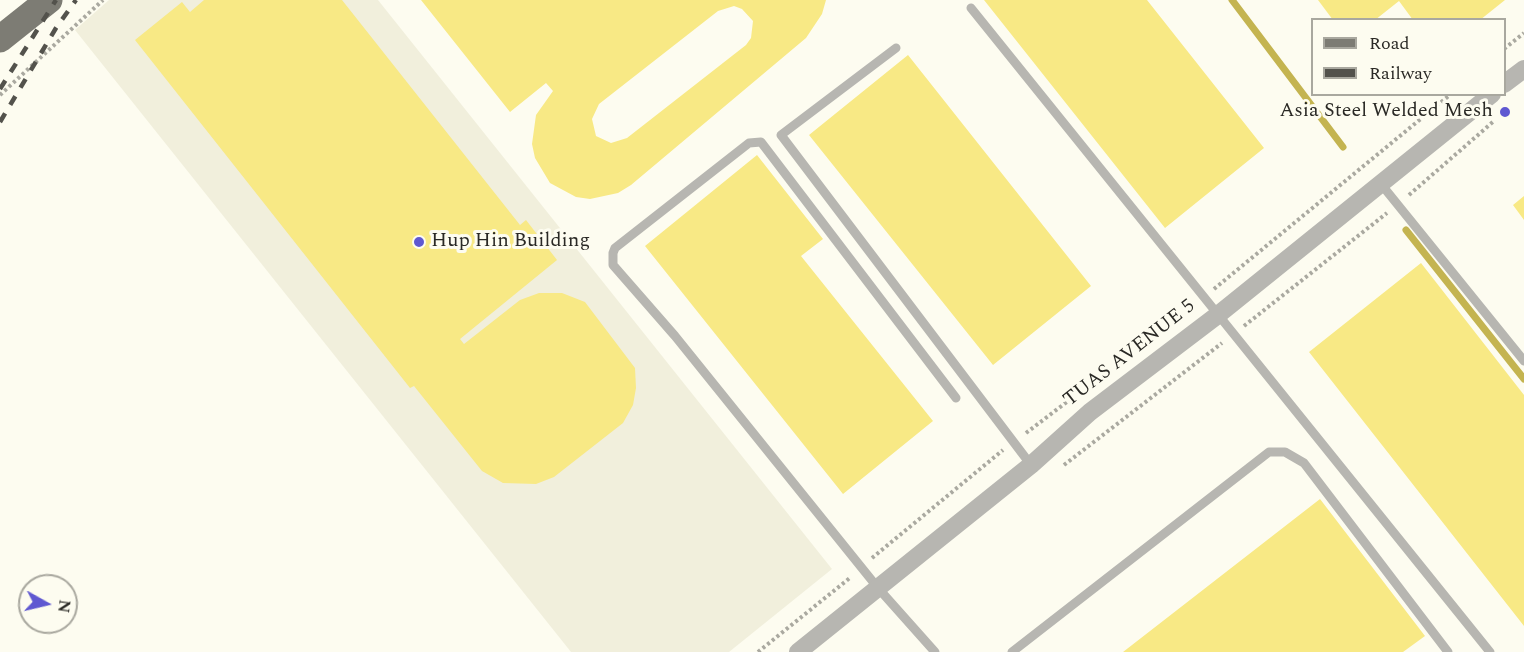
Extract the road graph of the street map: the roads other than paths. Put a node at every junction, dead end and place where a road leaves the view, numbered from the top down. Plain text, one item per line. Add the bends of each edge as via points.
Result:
1 (49, 0) edge
2 (971, 8) dead end
3 (0, 39) edge
4 (896, 48) dead end
5 (1524, 69) edge
6 (1506, 82) edge
7 (1490, 96) edge
8 (1381, 183) junction
9 (1220, 314) junction
10 (1524, 361) edge
11 (956, 398) dead end
12 (1031, 465) junction
13 (878, 588) junction
14 (798, 652) edge
15 (935, 652) edge
16 (1011, 652) edge
17 (1448, 652) edge
18 (1490, 652) edge

1 - 3 main road
2 - 9 lane
4 - 12 lane via 782,135
5 - 6 street
7 - 8 street, TUAS AVENUE 5
8 - 9 street, TUAS AVENUE 5
8 - 10 lane
9 - 12 street, TUAS AVENUE 5 via 1090,412
9 - 18 lane
11 - 13 lane via 761,142 749,142 615,248 613,265
12 - 13 street, TUAS AVENUE 5
13 - 14 street, TUAS AVENUE 5
13 - 15 lane
16 - 17 lane via 1269,452 1285,452 1304,463

